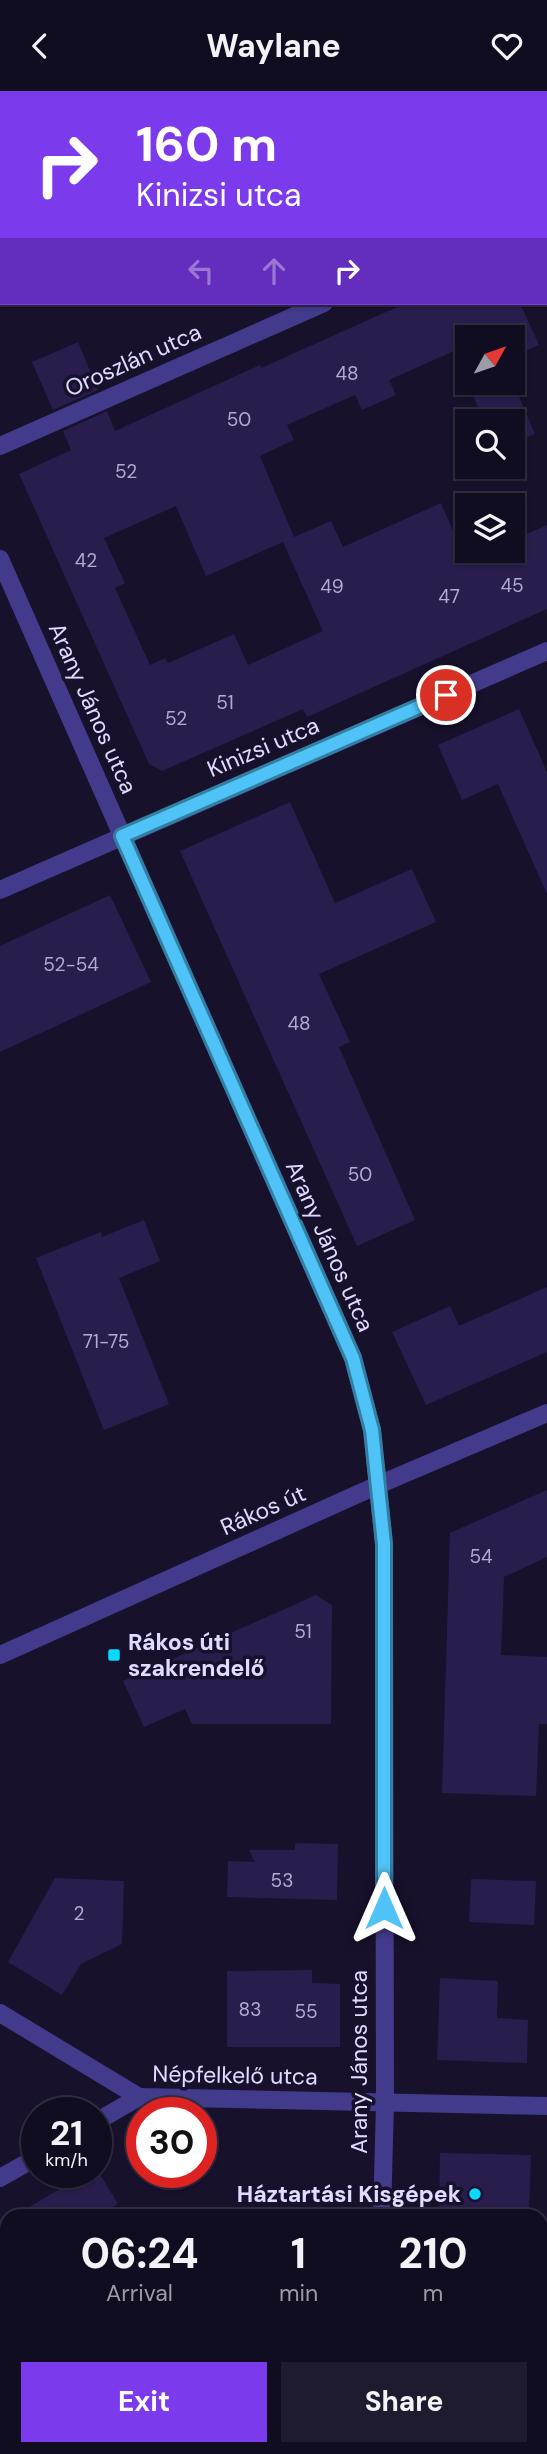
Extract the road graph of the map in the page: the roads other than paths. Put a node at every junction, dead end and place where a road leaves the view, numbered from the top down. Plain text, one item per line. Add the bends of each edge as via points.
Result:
1 (319, 305) edge
2 (0, 446) edge
3 (0, 559) edge
4 (547, 651) edge
5 (122, 836) junction
6 (0, 890) edge
7 (547, 1413) edge
8 (379, 1485) junction
9 (0, 1655) edge
10 (0, 2013) edge
11 (139, 2097) edge
12 (217, 2099) edge
13 (385, 2103) junction
14 (547, 2106) edge
15 (21, 2166) edge
16 (0, 2178) edge
17 (382, 2209) edge

1 - 2 street, Oroszlán utca
3 - 5 street, Arany János utca
4 - 5 street, Kinizsi utca
5 - 6 street, Kinizsi utca
5 - 8 street, Arany János utca via 353,1358 372,1430
7 - 8 street, Rákos út
8 - 9 street, Rákos út
8 - 13 street, Arany János utca via 384,1575
10 - 11 street
12 - 13 street, Népfelkelő utca
13 - 14 street, Népfelkelő utca
13 - 17 street, Arany János utca
15 - 16 street

